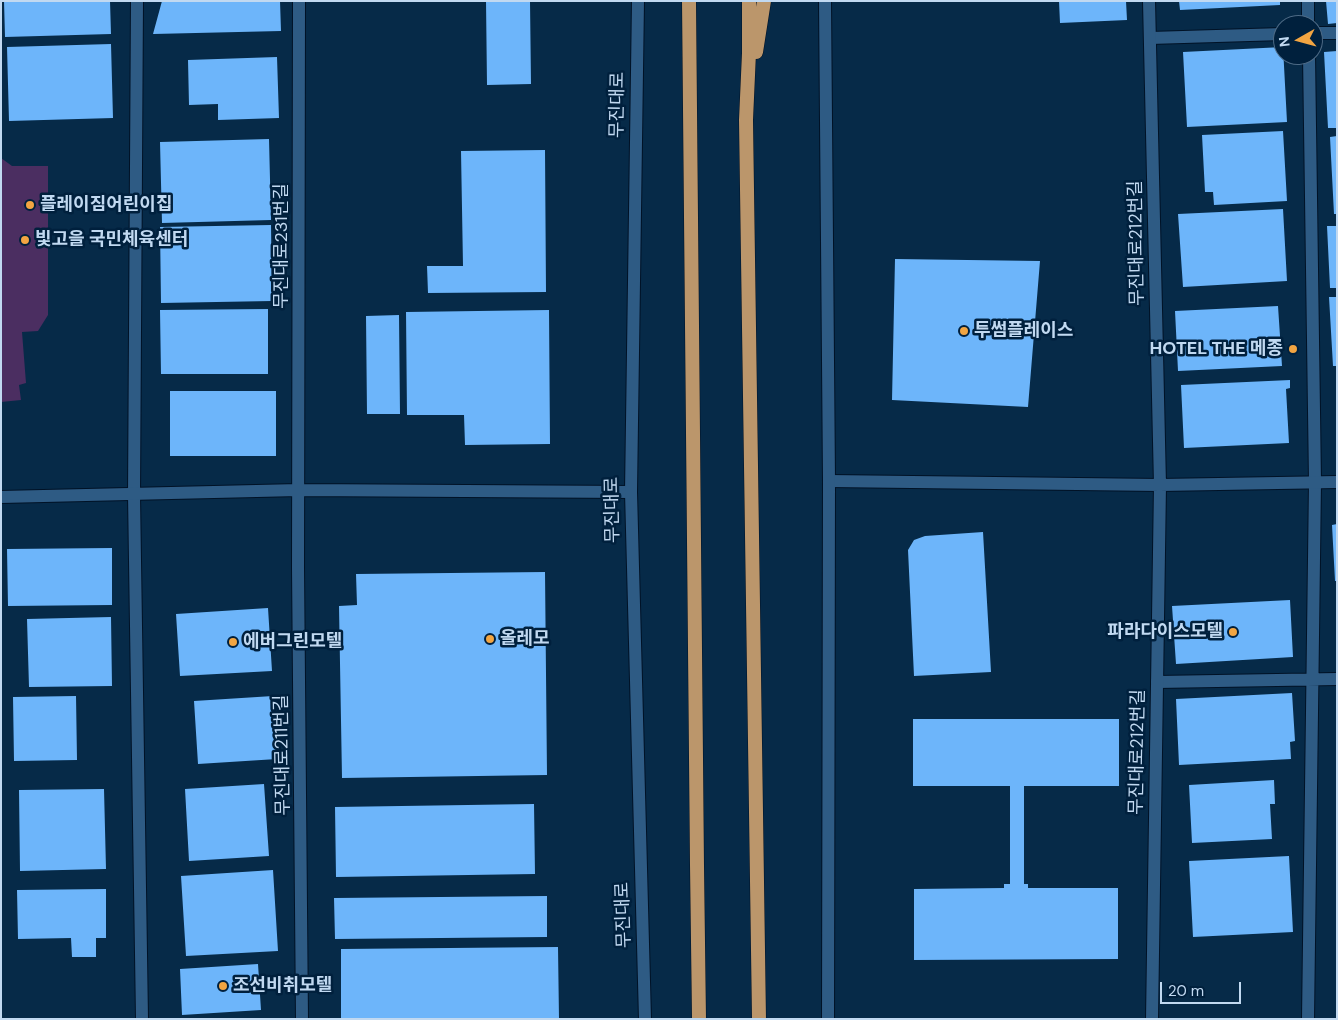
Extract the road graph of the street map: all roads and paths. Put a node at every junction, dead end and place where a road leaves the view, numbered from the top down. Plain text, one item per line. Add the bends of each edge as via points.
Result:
1 (137, 1) edge
2 (299, 1) edge
3 (638, 1) edge
4 (689, 1) edge
5 (749, 1) edge
6 (764, 1) edge
7 (825, 1) edge
8 (1149, 1) edge
9 (1308, 1) edge
10 (1308, 15) edge
11 (1323, 33) edge
12 (1337, 33) edge
13 (1273, 34) edge
14 (1150, 38) junction
15 (1309, 65) edge
16 (746, 120) junction
17 (829, 481) junction
18 (1315, 482) junction
19 (1337, 482) edge
20 (1160, 485) junction
21 (299, 490) junction
22 (630, 492) junction
23 (134, 495) junction
24 (1, 497) edge
25 (1313, 678) junction
26 (1337, 679) edge
27 (1157, 682) junction
28 (142, 1019) edge
29 (302, 1019) edge
30 (645, 1019) edge
31 (699, 1019) edge
32 (759, 1019) edge
33 (828, 1019) edge
34 (1152, 1019) edge
35 (1308, 1019) edge

1 - 23 street
2 - 21 street, 무진대로231번길
3 - 22 street, 무진대로
4 - 31 highway
5 - 16 highway
6 - 16 highway
7 - 17 street
8 - 14 street, 무진대로212번길
9 - 10 street
11 - 12 street
13 - 14 street
14 - 20 street, 무진대로212번길
15 - 18 street
16 - 32 highway
17 - 20 street
17 - 33 street
18 - 19 street
18 - 20 street
18 - 25 street
20 - 27 street, 무진대로212번길
21 - 22 street
21 - 23 street
21 - 29 street, 무진대로211번길
22 - 30 street, 무진대로
23 - 24 street
23 - 28 street
25 - 26 street
25 - 27 street
25 - 35 street
27 - 34 street, 무진대로212번길

